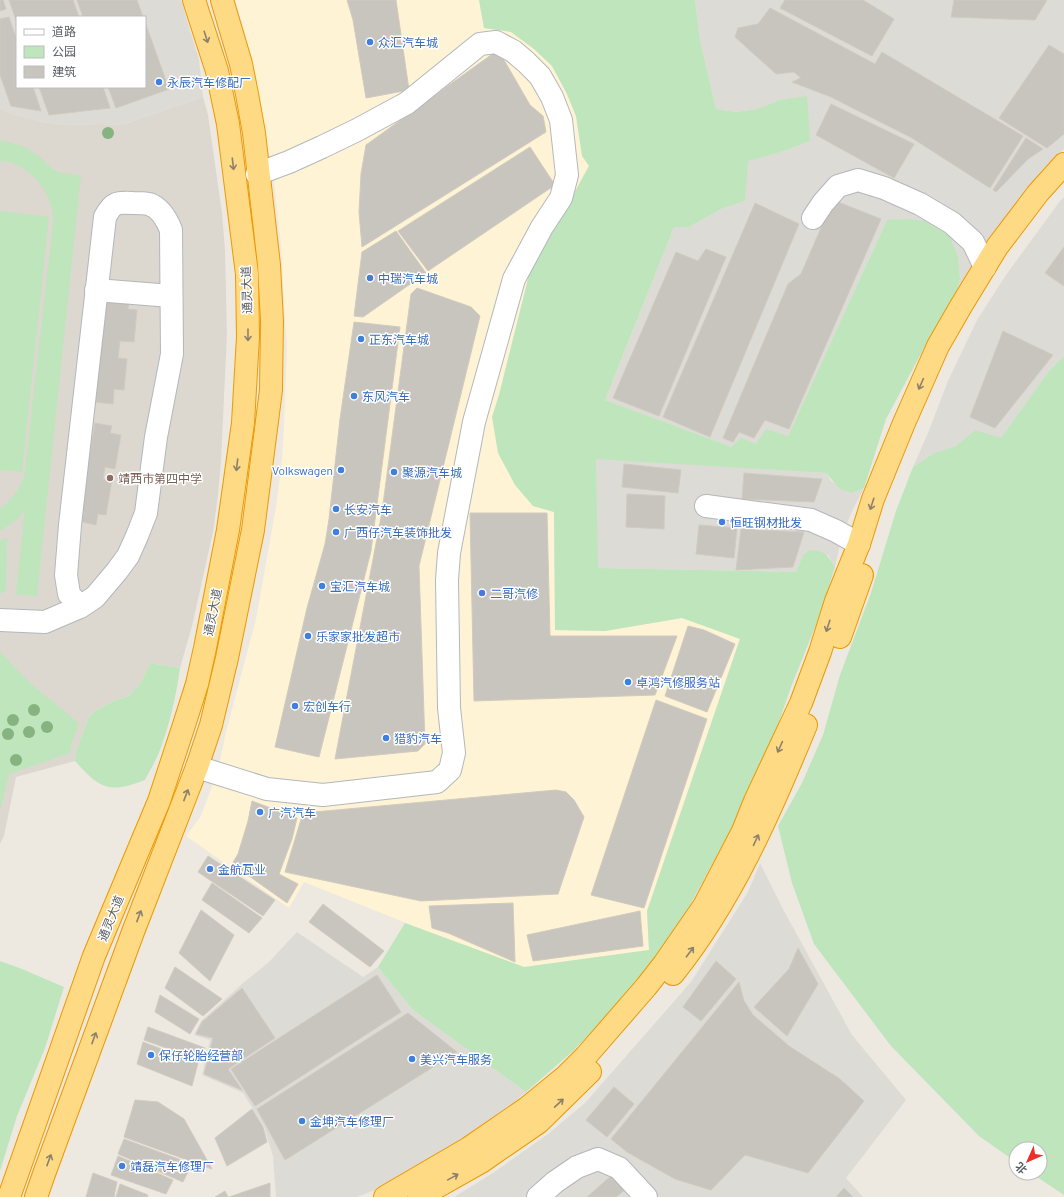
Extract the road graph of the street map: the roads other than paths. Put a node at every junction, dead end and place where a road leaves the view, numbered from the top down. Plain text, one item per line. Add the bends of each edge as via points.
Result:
1 (194, 0) edge
2 (222, 0) edge
3 (1064, 164) edge
4 (258, 174) junction
5 (1064, 184) edge
6 (813, 218) dead end
7 (986, 267) junction
8 (96, 290) junction
9 (171, 296) junction
10 (706, 506) dead end
11 (859, 544) junction
12 (80, 607) junction
13 (0, 620) edge
14 (197, 767) junction
15 (9, 1197) edge
16 (36, 1197) edge
17 (385, 1197) edge
18 (419, 1197) edge
19 (538, 1197) edge
20 (646, 1197) edge

1 -> 15 highway, 通灵大道 via 217,71 228,124 246,274 248,337 243,423 228,530 197,684 184,725 158,801 94,956
2 - 4 highway, 通灵大道 via 241,64 254,133
3 - 7 highway via 1038,193 997,247
4 - 14 highway, 通灵大道 via 269,265 272,321 268,420 253,530 227,658 211,725
4 - 14 lane via 322,147 407,103 480,44 496,42 513,51 540,76 552,98 561,120 567,175 560,198 514,279 474,422 449,553 447,580 449,708 454,753 450,770 437,782 323,795 267,789
18 -> 5 highway via 481,1162 539,1122 592,1070 641,1014 692,950 708,925 748,856 788,770 830,663 884,511 948,356 995,274 1046,204
6 - 7 lane via 838,186 858,180 920,204 952,223 974,242
7 -> 11 highway via 938,346 873,499
8 - 9 lane
8 - 9 lane via 105,217 110,207 118,202 149,204 167,219 171,230
8 - 12 lane via 66,575 69,594
9 - 12 lane via 172,354 156,437 146,513 128,556 118,572 95,597
10 - 11 lane via 811,520
11 -> 17 highway via 836,601 801,703 755,801 744,831 704,906 664,964 586,1056 551,1088 469,1148
12 - 13 lane via 45,622
16 -> 14 highway, 通灵大道 via 116,976
19 - 20 lane via 577,1167 598,1159 619,1168

